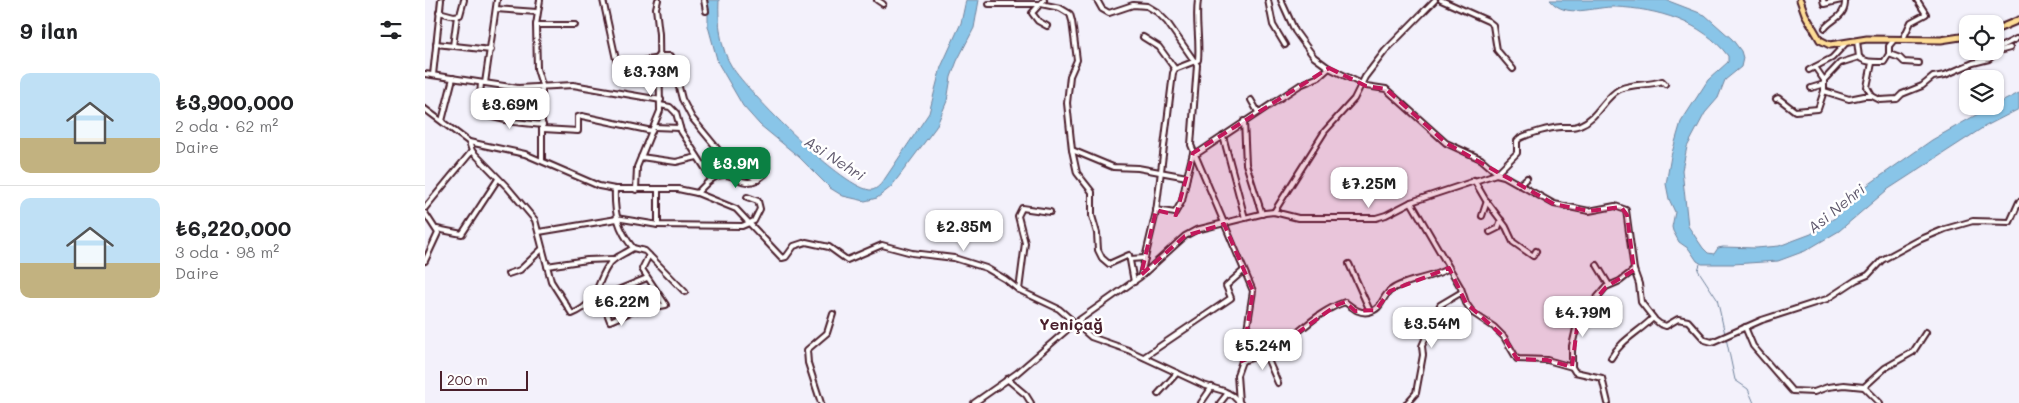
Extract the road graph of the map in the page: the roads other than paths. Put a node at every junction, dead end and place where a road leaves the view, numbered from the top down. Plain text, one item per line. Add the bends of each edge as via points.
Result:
1 (441, 0) edge
2 (464, 0) edge
3 (497, 0) edge
4 (540, 0) edge
5 (603, 0) edge
6 (658, 0) edge
7 (704, 0) edge
8 (877, 0) edge
9 (1044, 0) edge
10 (1097, 0) edge
11 (1198, 0) edge
12 (1268, 0) edge
13 (1281, 0) edge
14 (1435, 0) edge
15 (1441, 0) edge
16 (1800, 0) edge
17 (1823, 0) edge
18 (1843, 0) edge
19 (1917, 0) edge
20 (883, 4) dead end
21 (989, 4) dead end
22 (1039, 4) junction
23 (497, 9) junction
24 (706, 11) dead end
25 (439, 12) junction
26 (537, 12) junction
27 (457, 16) junction
28 (2019, 20) edge
29 (536, 25) junction
30 (575, 25) dead end
31 (1047, 26) dead end
32 (2004, 26) edge
33 (1825, 28) dead end
34 (1143, 37) dead end
35 (1959, 37) edge
36 (1903, 39) junction
37 (2016, 39) dead end
38 (1894, 40) junction
39 (1857, 41) junction
40 (1846, 43) junction
41 (436, 44) junction
42 (1285, 45) dead end
43 (2004, 45) edge
44 (453, 46) junction
45 (2010, 48) dead end
46 (491, 50) junction
47 (2004, 50) edge
48 (1889, 54) junction
49 (659, 57) junction
50 (1859, 57) junction
51 (1986, 60) edge
52 (1194, 61) junction
53 (1872, 63) junction
54 (1919, 63) dead end
55 (1815, 67) junction
56 (1329, 68) junction
57 (1175, 69) junction
58 (1513, 69) dead end
59 (1809, 70) dead end
60 (425, 74) edge
61 (433, 75) junction
62 (453, 78) junction
63 (1824, 82) junction
64 (483, 83) junction
65 (1361, 84) junction
66 (1665, 84) dead end
67 (542, 86) junction
68 (1811, 88) dead end
69 (1824, 91) junction
70 (1872, 96) junction
71 (1776, 99) dead end
72 (1251, 100) dead end
73 (660, 102) junction
74 (425, 109) edge
75 (1258, 112) junction
76 (442, 121) junction
77 (1244, 121) junction
78 (543, 127) junction
79 (680, 128) junction
80 (653, 129) junction
81 (1223, 136) junction
82 (469, 142) junction
83 (1072, 150) junction
84 (472, 151) junction
85 (1193, 153) junction
86 (641, 157) junction
87 (697, 157) junction
88 (541, 160) junction
89 (1162, 173) junction
90 (1497, 173) junction
91 (765, 174) dead end
92 (1187, 177) junction
93 (1527, 178) dead end
94 (498, 179) junction
95 (712, 179) junction
96 (758, 180) junction
97 (1474, 180) junction
98 (1519, 185) junction
99 (615, 189) junction
100 (658, 189) junction
101 (636, 190) junction
102 (697, 193) junction
103 (747, 198) dead end
104 (1487, 201) junction
105 (1411, 202) junction
106 (2019, 202) edge
107 (425, 208) edge
108 (1156, 210) junction
109 (1050, 212) dead end
110 (1274, 212) junction
111 (425, 213) edge
112 (1262, 214) junction
113 (1482, 216) dead end
114 (1245, 218) junction
115 (617, 219) junction
116 (1501, 220) junction
117 (751, 224) junction
118 (1224, 224) junction
119 (658, 225) junction
120 (437, 228) junction
121 (539, 232) junction
122 (1490, 232) dead end
123 (633, 248) junction
124 (542, 249) junction
125 (1537, 251) dead end
126 (649, 255) junction
127 (1130, 258) junction
128 (1145, 258) junction
129 (614, 259) junction
130 (425, 261) edge
131 (1349, 264) dead end
132 (547, 266) junction
133 (1597, 266) dead end
134 (1449, 268) junction
135 (1634, 270) junction
136 (1243, 271) junction
137 (509, 274) dead end
138 (1141, 275) junction
139 (647, 278) junction
140 (1134, 282) junction
141 (1609, 285) junction
142 (1019, 290) junction
143 (685, 292) dead end
144 (1463, 292) junction
145 (598, 296) junction
146 (1370, 311) junction
147 (833, 314) dead end
148 (1653, 318) junction
149 (1075, 323) junction
150 (1744, 328) junction
151 (1926, 332) dead end
152 (1265, 353) junction
153 (1143, 358) junction
154 (1611, 358) dead end
155 (1242, 361) junction
156 (1572, 367) junction
157 (1177, 373) junction
158 (1007, 379) junction
159 (1278, 383) dead end
160 (1212, 387) junction
161 (1864, 387) junction
162 (1228, 393) junction
163 (1158, 394) dead end
164 (1239, 402) edge
165 (821, 403) edge
166 (973, 403) edge
167 (1031, 403) edge
168 (1201, 403) edge
169 (1220, 403) edge
170 (1407, 403) edge
171 (1609, 403) edge
172 (1880, 403) edge

1 - 25 street
2 - 27 street via 462,11
3 - 23 street
4 - 26 street
5 - 49 street via 617,64
6 - 49 street
7 - 24 street
8 - 20 street
9 - 22 street
10 - 52 street via 1109,13 1133,5 1147,6 1157,12
11 - 52 street via 1199,49 1198,60
12 - 42 street via 1273,25
13 - 56 street via 1298,37 1314,57
14 - 65 street via 1385,51
15 - 58 street via 1493,25 1497,50
16 - 40 main road via 1821,40 1830,45
17 - 18 street via 1824,4
18 - 33 street via 1845,5 1840,17
19 - 36 street via 1926,14 1911,22
21 - 22 street
22 - 31 street via 1032,13
22 - 83 street via 1068,12 1072,21 1077,60 1070,76 1067,103
23 - 26 street
23 - 46 street
25 - 27 street
25 - 41 street
26 - 29 street
27 - 44 street
28 - 32 main road
29 - 30 street
29 - 67 street via 537,69
34 - 57 street via 1159,47
35 - 36 main road
36 - 38 main road
37 - 43 street
38 - 39 main road
38 - 48 street via 1889,46
39 - 40 main road
39 - 50 street
40 - 55 street via 1832,58
41 - 44 street
41 - 61 street
44 - 46 street
45 - 47 street
46 - 64 street
48 - 53 street via 1884,62
48 - 54 street via 1904,62
49 - 73 street
49 - 96 street via 671,56 686,108 708,138 730,164
50 - 53 street
50 - 63 street via 1841,62
51 - 70 street via 1933,78 1897,99 1880,100
52 - 57 street
52 - 85 street via 1197,65 1191,132
53 - 70 street via 1867,87
55 - 59 street
55 - 63 street
56 - 65 street
56 - 75 street via 1319,78 1305,82
57 - 89 street
60 - 61 street
61 - 62 street
62 - 64 street
62 - 76 street
63 - 68 street
63 - 69 street
64 - 67 street via 518,88
64 - 78 street via 481,114
65 - 90 street via 1386,89 1446,143 1481,159
65 - 110 street via 1354,99 1325,131
66 - 90 street via 1662,81 1621,89 1582,125 1520,138 1517,154
67 - 73 street via 573,85
67 - 78 street
69 - 70 street via 1849,99
69 - 71 street via 1818,109 1813,110 1795,111
72 - 75 street
73 - 79 street via 674,110
73 - 80 street
74 - 76 street
75 - 77 street
76 - 82 street
77 - 81 street
77 - 112 street via 1246,164
78 - 80 street via 578,131 578,117 582,116
78 - 88 street
79 - 80 street
79 - 87 street
80 - 86 street
81 - 85 street
81 - 114 street
82 - 84 street
82 - 88 street
83 - 89 street via 1113,167
83 - 127 street via 1077,173 1092,192 1092,216 1102,258 1109,264 1129,255
84 - 94 street
84 - 107 street
85 - 92 street
85 - 118 street
86 - 87 street via 676,162
86 - 101 street via 635,173
87 - 95 street
88 - 99 street via 590,183
89 - 92 street
89 - 108 street
90 - 97 street
90 - 98 street
91 - 96 street
92 - 108 street via 1182,201 1175,213
93 - 98 street
94 - 120 street via 462,234
94 - 121 street via 530,213
95 - 96 street via 720,175 746,182
95 - 102 street
97 - 104 street
97 - 105 street
98 - 135 street via 1554,204 1579,210 1621,207 1627,216
99 - 101 street
99 - 115 street
100 - 101 street
100 - 102 street
100 - 119 street
102 - 117 street via 730,206
103 - 117 street via 757,200 760,206
104 - 113 street
104 - 116 street
105 - 110 street via 1376,218 1298,218
105 - 134 street
106 - 150 street via 2010,222 1973,221 1919,240 1882,260 1868,275 1827,299
108 - 128 street
109 - 142 street via 1022,208 1019,211 1025,243
110 - 112 street
111 - 120 street
112 - 114 street
114 - 118 street
115 - 119 street
115 - 121 street
115 - 123 street via 624,237
116 - 122 street via 1498,228
116 - 125 street via 1513,242 1533,256
117 - 119 street
117 - 142 street via 782,258 801,242 829,247 842,258 850,260 873,248 888,245 986,268
118 - 136 street
118 - 138 street via 1185,236
120 - 130 street via 439,233
121 - 124 street
123 - 126 street via 644,250
123 - 129 street
124 - 132 street
124 - 137 street via 521,270
126 - 139 street via 642,269
126 - 143 street
127 - 128 street
127 - 140 street
128 - 138 street
129 - 132 street
129 - 145 street via 605,271
131 - 146 street
132 - 145 street via 551,281 571,314 582,310
133 - 141 street
134 - 144 street
134 - 146 street via 1438,275 1397,286 1389,291 1379,307
135 - 141 street
135 - 148 street via 1641,302
136 - 153 street via 1226,286 1231,298
136 - 155 street via 1253,291
138 - 140 street
139 - 145 street
139 - 145 street via 666,305 633,311 611,321
140 - 149 street
141 - 156 street via 1578,320 1572,346
142 - 149 street via 1059,309
144 - 156 street via 1473,313 1504,337 1517,359 1547,360
144 - 170 street via 1440,305 1422,346 1416,393
146 - 152 street via 1355,311 1345,302 1337,305
147 - 165 street via 827,334 807,350
148 - 150 street via 1666,326 1683,319 1688,321 1705,340 1712,342
148 - 154 street via 1617,347
149 - 153 street via 1091,336
149 - 158 street
150 - 161 street via 1753,346 1791,391 1814,392 1844,385
151 - 161 street via 1913,352 1885,368
152 - 155 street
152 - 159 street
153 - 157 street
155 - 164 street via 1237,375
156 - 171 street via 1575,372 1602,378
157 - 160 street
157 - 163 street
158 - 166 street
158 - 167 street
160 - 162 street
160 - 168 street
161 - 172 street
162 - 164 street
162 - 169 street

